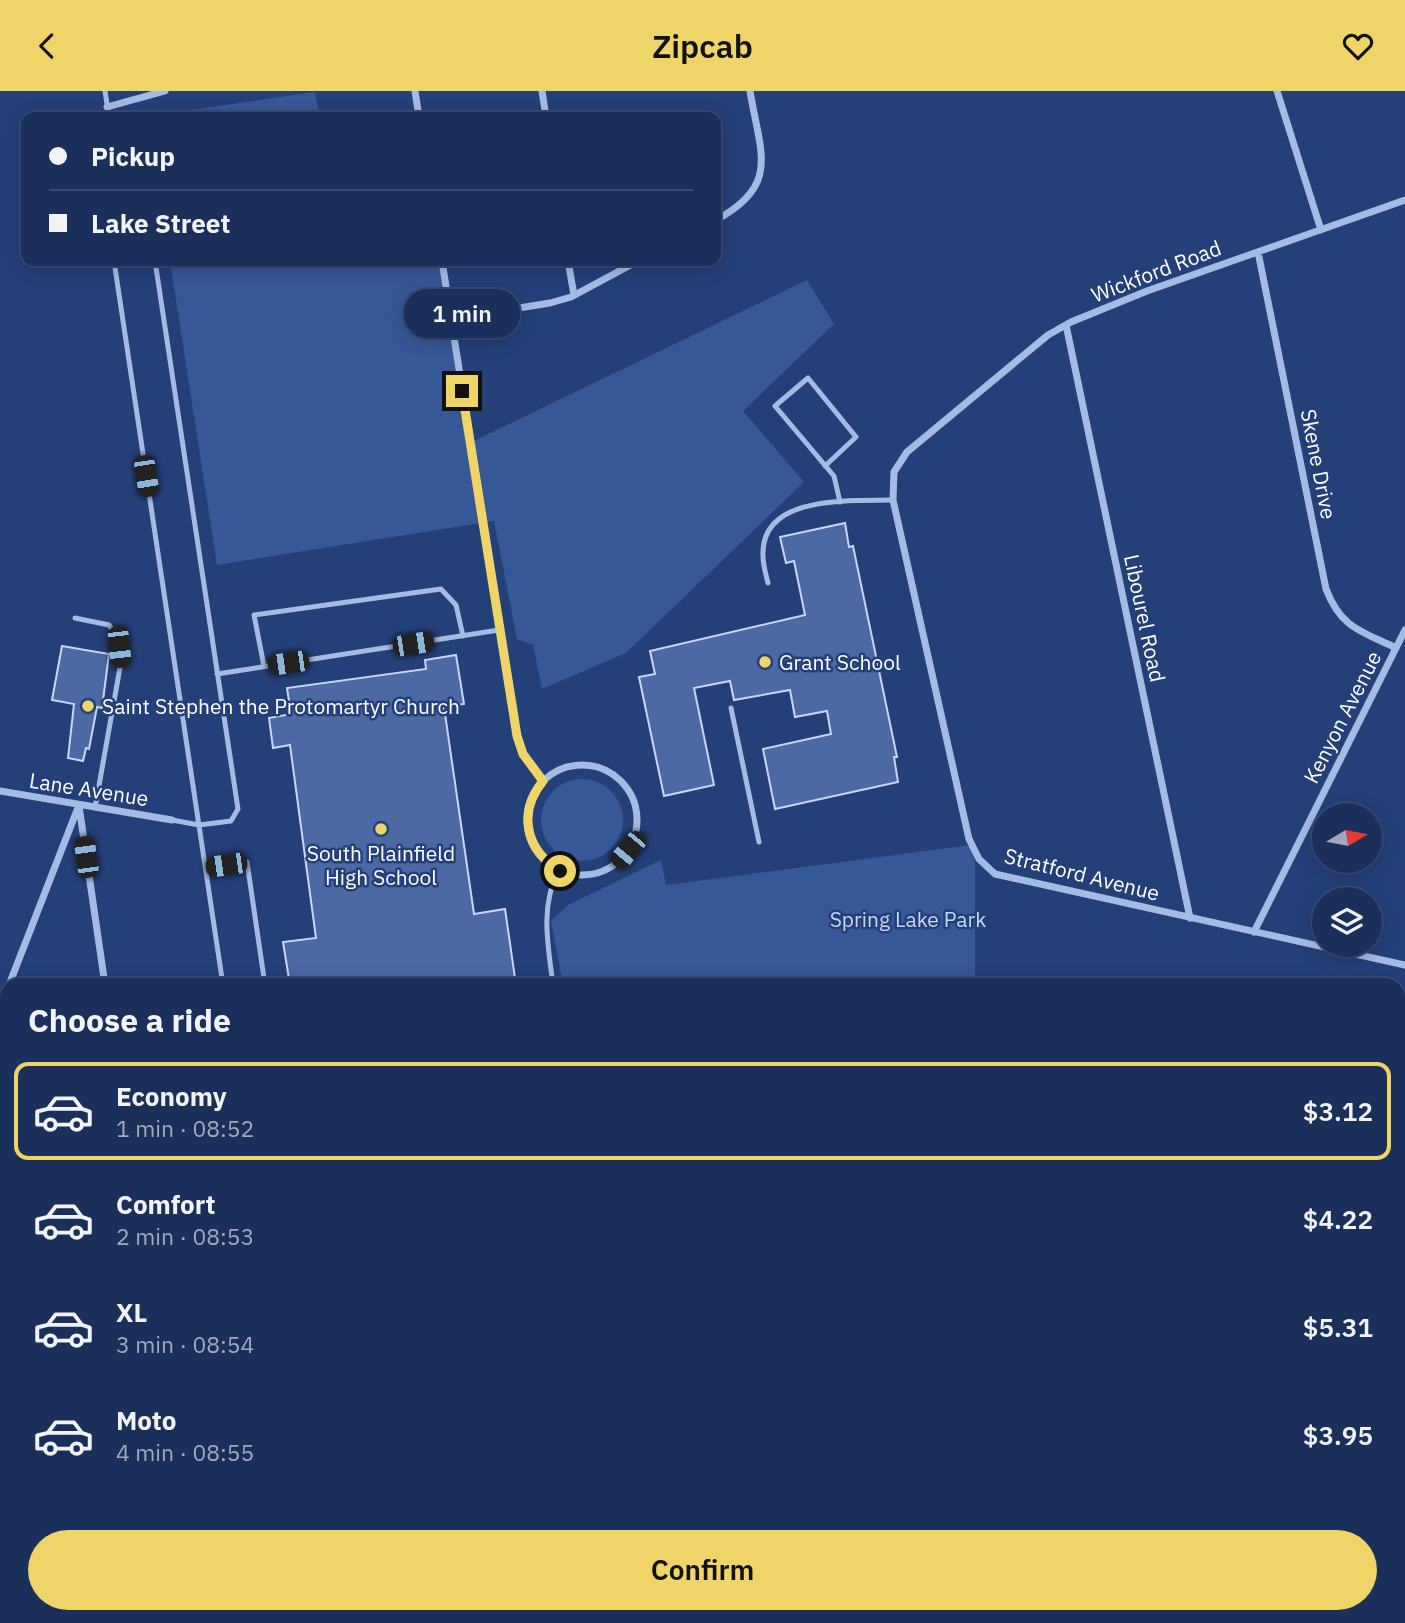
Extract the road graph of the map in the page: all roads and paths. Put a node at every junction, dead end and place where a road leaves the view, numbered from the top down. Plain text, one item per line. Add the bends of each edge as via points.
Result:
1 (105, 91) edge
2 (165, 91) edge
3 (415, 91) edge
4 (542, 91) edge
5 (750, 91) edge
6 (1277, 91) edge
7 (107, 107) junction
8 (108, 112) edge
9 (418, 112) edge
10 (545, 112) edge
11 (1405, 200) edge
12 (721, 217) edge
13 (1321, 230) junction
14 (1258, 252) junction
15 (115, 266) edge
16 (156, 266) edge
17 (443, 266) edge
18 (569, 266) edge
19 (629, 266) edge
20 (574, 295) junction
21 (451, 319) junction
22 (1066, 325) junction
23 (825, 466) junction
24 (894, 472) joint
25 (893, 500) junction
26 (840, 502) junction
27 (768, 583) dead end
28 (75, 618) dead end
29 (499, 630) junction
30 (1405, 630) edge
31 (463, 636) junction
32 (1396, 648) junction
33 (264, 666) junction
34 (217, 674) junction
35 (730, 708) dead end
36 (543, 781) junction
37 (0, 792) edge
38 (79, 805) junction
39 (95, 808) junction
40 (172, 820) joint
41 (199, 825) junction
42 (759, 842) dead end
43 (206, 868) junction
44 (558, 870) junction
45 (1190, 918) junction
46 (1254, 932) junction
47 (1405, 965) edge
48 (12, 978) edge
49 (104, 978) edge
50 (222, 978) edge
51 (264, 978) edge
52 (552, 978) edge

1 - 7 lane
2 - 7 street
3 - 9 street
4 - 10 street
5 - 12 street via 761,157 758,184 750,197
6 - 13 street
7 - 8 lane
11 - 13 street, Wickford Road
13 - 14 street, Wickford Road
14 - 22 street, Wickford Road
14 - 32 street, Skene Drive via 1326,589 1346,624
15 - 41 lane
16 - 34 lane
17 - 21 street
18 - 20 street
19 - 20 street
20 - 21 street
21 - 29 street
22 - 24 street, Wickford Road via 907,452
22 - 45 street, Libourel Road
23 - 23 lane via 775,405 808,378 856,437
23 - 26 lane via 834,477
24 - 25 street, Stratford Avenue
25 - 26 lane
25 - 45 street, Stratford Avenue via 969,839 979,859 995,874
26 - 27 lane via 787,512 771,526 762,554
28 - 39 lane via 109,625 117,637 121,662
29 - 31 lane
29 - 36 street via 519,745
30 - 32 street, Kenyon Avenue
31 - 33 lane
31 - 33 lane via 456,605 441,589 254,615
32 - 46 street, Kenyon Avenue
33 - 34 lane
34 - 41 lane via 238,810 231,821
35 - 42 lane
36 - 44 street via 531,800 527,823 537,852
36 - 44 street via 579,765 602,769 622,783 634,803 636,827 618,862 591,875
37 - 38 street, Lane Avenue
38 - 39 street, Lane Avenue
38 - 48 street
38 - 49 street
39 - 40 street, Lane Avenue
40 - 41 lane
41 - 43 lane
43 - 50 lane
43 - 51 lane via 247,862
44 - 52 lane via 548,894 545,923
45 - 46 street, Stratford Avenue
46 - 47 street, Stratford Avenue

